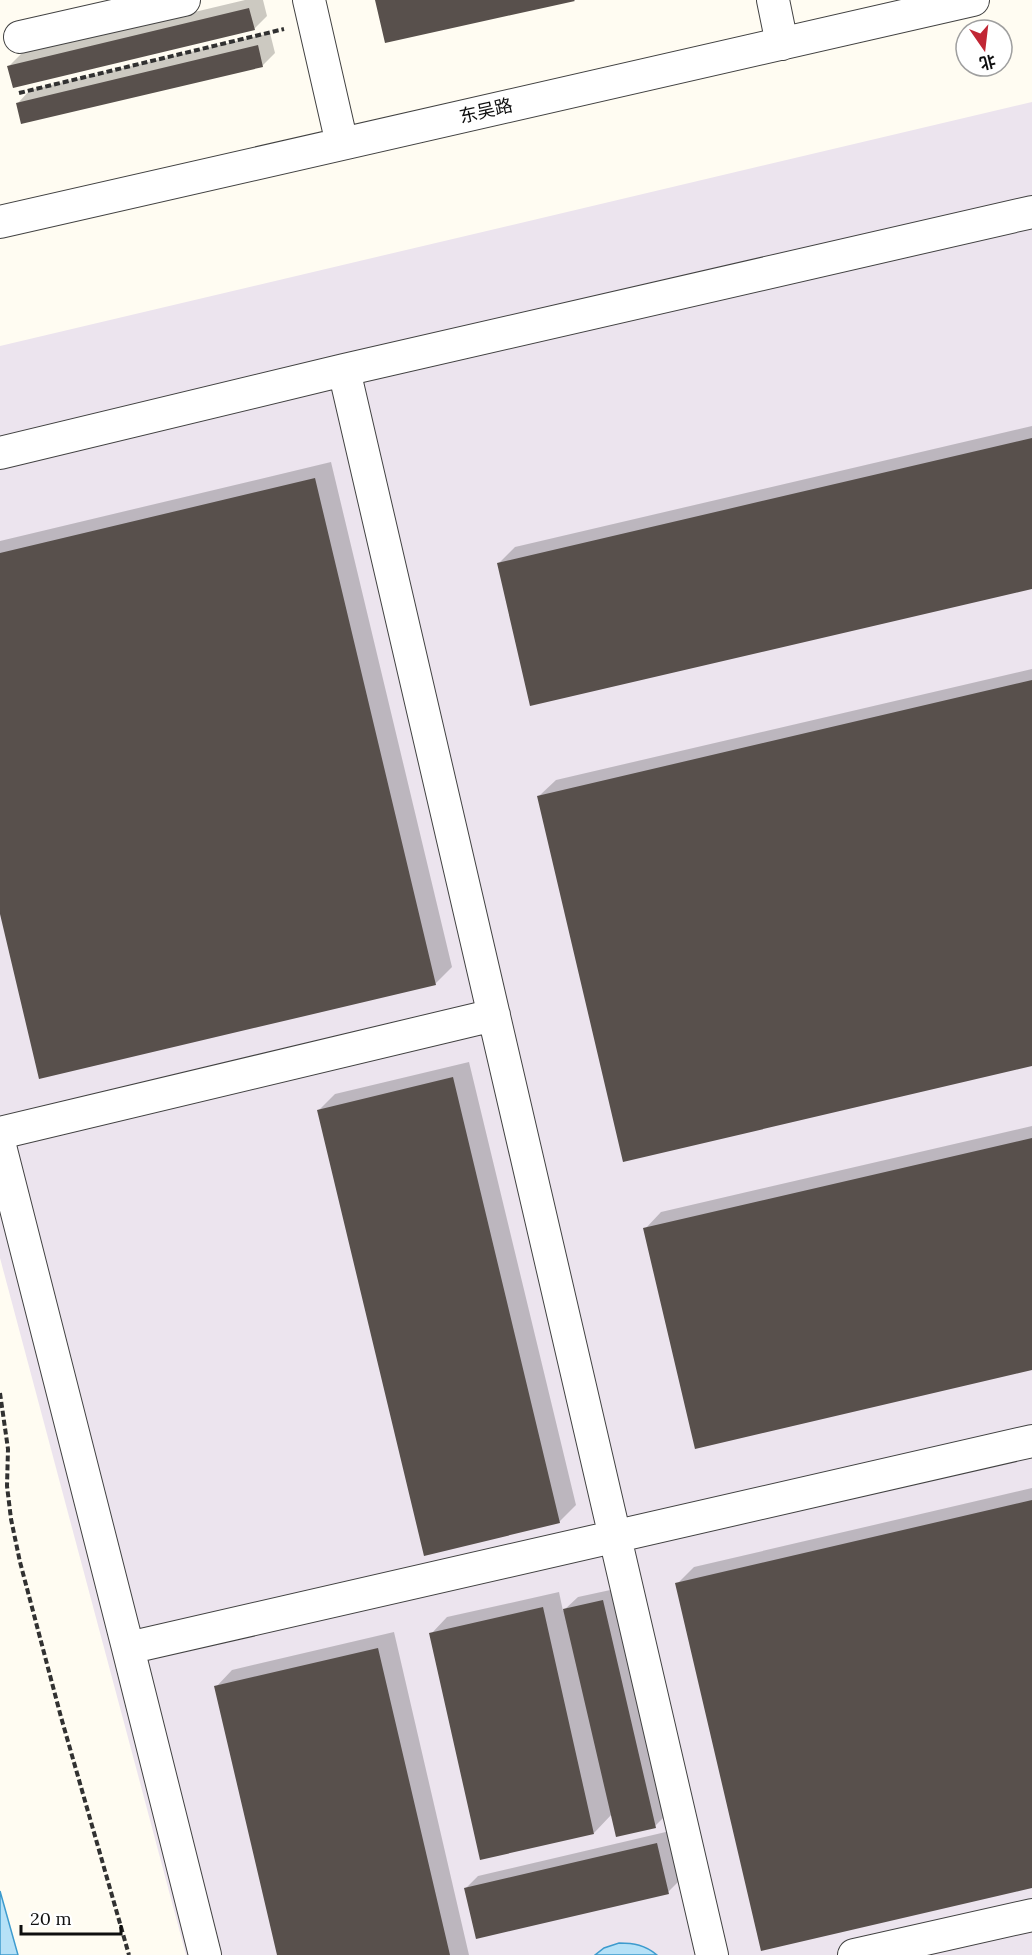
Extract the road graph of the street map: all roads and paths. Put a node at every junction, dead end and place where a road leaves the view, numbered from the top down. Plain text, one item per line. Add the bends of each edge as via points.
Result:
1 (184, 0) edge
2 (773, 0) edge
3 (973, 0) edge
4 (311, 11) edge
5 (20, 37) dead end
6 (782, 44) junction
7 (19, 93) dead end
8 (342, 144) junction
9 (1032, 212) edge
10 (0, 222) edge
11 (344, 370) junction
12 (0, 453) edge
13 (494, 1015) junction
14 (0, 1133) edge
15 (0, 1146) edge
16 (0, 1393) edge
17 (1032, 1441) edge
18 (615, 1536) junction
19 (128, 1648) junction
20 (1032, 1915) edge
21 (924, 1947) edge
22 (129, 1955) edge
23 (205, 1955) edge
24 (712, 1955) edge
25 (854, 1955) edge

1 - 5 street
2 - 6 street
3 - 6 street, 东吴路
4 - 7 path
4 - 8 street
6 - 8 street, 东吴路
8 - 10 street, 东吴路
9 - 11 street
11 - 12 street
11 - 13 street
13 - 14 street
13 - 18 street
15 - 19 street
16 - 22 path via 9,1449 7,1486 20,1562
17 - 18 street
18 - 19 street
18 - 24 street
19 - 23 street
20 - 21 street
21 - 25 street

